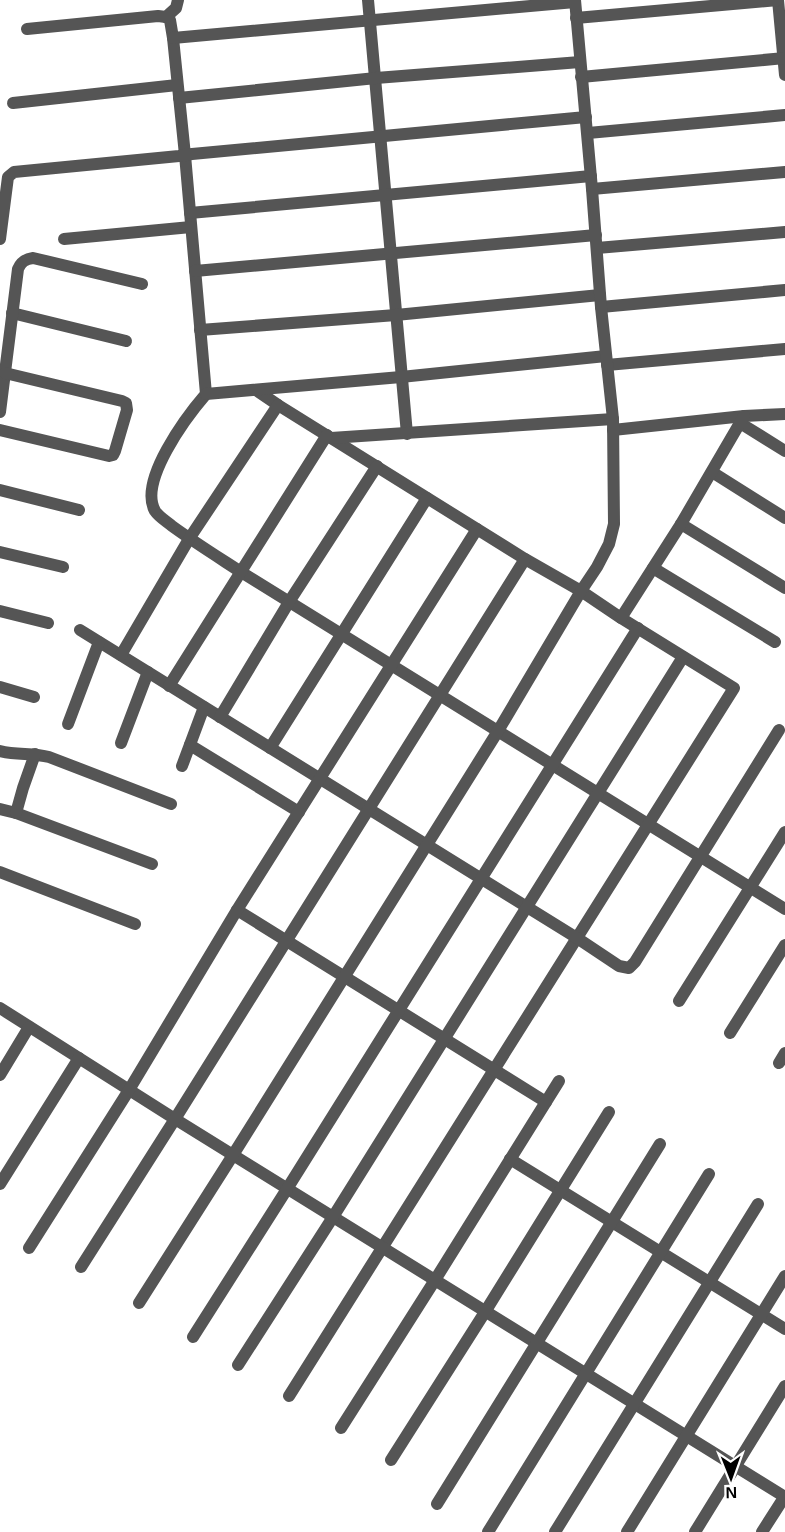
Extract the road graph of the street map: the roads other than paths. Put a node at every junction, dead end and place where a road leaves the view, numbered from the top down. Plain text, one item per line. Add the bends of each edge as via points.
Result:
1 (178, 0) edge
2 (368, 0) edge
3 (778, 0) edge
4 (575, 1) edge
5 (166, 17) junction
6 (576, 18) junction
7 (370, 21) junction
8 (27, 29) dead end
9 (172, 38) junction
10 (784, 59) edge
11 (580, 62) junction
12 (785, 75) edge
13 (581, 77) junction
14 (376, 78) junction
15 (178, 92) junction
16 (13, 103) dead end
17 (785, 115) edge
18 (586, 117) junction
19 (588, 133) junction
20 (381, 137) junction
21 (185, 155) junction
22 (785, 172) edge
23 (591, 176) junction
24 (592, 189) junction
25 (385, 194) junction
26 (190, 213) junction
27 (191, 227) junction
28 (785, 232) edge
29 (596, 234) junction
30 (0, 238) edge
31 (64, 239) dead end
32 (597, 248) junction
33 (391, 253) junction
34 (195, 271) junction
35 (142, 284) dead end
36 (785, 290) edge
37 (600, 301) junction
38 (12, 313) junction
39 (396, 315) junction
40 (200, 330) junction
41 (126, 341) dead end
42 (785, 349) edge
43 (606, 360) junction
44 (5, 373) junction
45 (402, 377) junction
46 (256, 390) junction
47 (206, 394) junction
48 (278, 405) junction
49 (0, 412) edge
50 (785, 414) edge
51 (742, 420) junction
52 (613, 424) junction
53 (0, 430) edge
54 (407, 434) junction
55 (329, 437) junction
56 (785, 451) edge
57 (377, 466) junction
58 (712, 472) junction
59 (0, 490) edge
60 (427, 498) junction
61 (79, 510) dead end
62 (785, 518) edge
63 (681, 524) junction
64 (477, 529) junction
65 (189, 539) junction
66 (0, 552) edge
67 (525, 559) junction
68 (63, 567) dead end
69 (653, 568) junction
70 (241, 572) junction
71 (785, 588) edge
72 (581, 591) junction
73 (289, 602) junction
74 (0, 611) edge
75 (621, 618) junction
76 (48, 623) dead end
77 (638, 628) junction
78 (80, 630) dead end
79 (342, 634) junction
80 (99, 642) junction
81 (775, 642) dead end
82 (121, 656) junction
83 (683, 657) junction
84 (391, 665) junction
85 (148, 672) junction
86 (170, 686) junction
87 (0, 687) edge
88 (440, 695) junction
89 (34, 697) dead end
90 (204, 707) junction
91 (220, 717) junction
92 (68, 724) dead end
93 (779, 730) dead end
94 (498, 731) junction
95 (121, 744) dead end
96 (190, 744) junction
97 (270, 748) junction
98 (0, 751) edge
99 (35, 754) junction
100 (552, 764) junction
101 (182, 766) dead end
102 (320, 779) junction
103 (598, 793) junction
104 (171, 804) dead end
105 (0, 809) edge
106 (368, 809) junction
107 (299, 812) junction
108 (16, 813) junction
109 (648, 824) junction
110 (785, 832) edge
111 (426, 845) junction
112 (700, 856) junction
113 (152, 864) dead end
114 (0, 872) edge
115 (481, 878) junction
116 (750, 887) junction
117 (526, 907) junction
118 (785, 909) edge
119 (237, 910) junction
120 (135, 924) dead end
121 (577, 938) junction
122 (286, 940) junction
123 (785, 945) edge
124 (344, 976) junction
125 (679, 1001) dead end
126 (0, 1008) edge
127 (398, 1010) junction
128 (29, 1027) junction
129 (730, 1033) dead end
130 (444, 1038) junction
131 (79, 1058) junction
132 (494, 1070) junction
133 (0, 1075) edge
134 (559, 1081) dead end
135 (129, 1090) junction
136 (546, 1101) junction
137 (609, 1112) dead end
138 (175, 1119) junction
139 (660, 1144) dead end
140 (233, 1155) junction
141 (510, 1159) junction
142 (709, 1174) dead end
143 (0, 1184) edge
144 (287, 1189) junction
145 (560, 1190) junction
146 (758, 1204) dead end
147 (333, 1217) junction
148 (611, 1222) junction
149 (29, 1248) dead end
150 (383, 1248) junction
151 (660, 1252) junction
152 (81, 1267) dead end
153 (785, 1276) edge
154 (435, 1280) junction
155 (709, 1282) junction
156 (139, 1303) dead end
157 (485, 1311) junction
158 (761, 1314) junction
159 (785, 1329) edge
160 (193, 1337) dead end
161 (537, 1343) junction
162 (238, 1365) dead end
163 (585, 1373) junction
164 (785, 1386) edge
165 (289, 1396) dead end
166 (634, 1404) junction
167 (341, 1428) dead end
168 (686, 1436) junction
169 (391, 1460) dead end
170 (735, 1466) junction
171 (785, 1496) edge
172 (437, 1504) dead end
173 (488, 1532) edge
174 (555, 1532) edge
175 (627, 1532) edge
176 (695, 1532) edge
177 (762, 1532) edge

1 - 5 street
2 - 7 street
3 - 6 street
3 - 10 street
4 - 6 street
4 - 7 street
5 - 8 street
5 - 9 street via 170,20
6 - 11 street
7 - 9 street
7 - 14 street
9 - 15 street
10 - 12 street
10 - 13 street
11 - 13 street
11 - 14 street
13 - 18 street
14 - 15 street
14 - 20 street
15 - 16 street
15 - 21 street
17 - 19 street
18 - 19 street
18 - 20 street
19 - 23 street
20 - 21 street
20 - 25 street
21 - 26 street
21 - 30 street via 14,172 8,177
22 - 24 street
23 - 24 street
23 - 25 street
24 - 29 street
25 - 26 street
25 - 33 street
26 - 27 street
27 - 31 street
27 - 34 street
28 - 32 street
29 - 32 street
29 - 33 street
32 - 37 street
33 - 34 street
33 - 39 street
34 - 40 street
35 - 38 street via 26,259 18,269
36 - 37 street
37 - 39 street
37 - 43 street
38 - 41 street
38 - 44 street
39 - 40 street
39 - 45 street
40 - 47 street
42 - 43 street
43 - 45 street
43 - 52 street
44 - 49 street
44 - 53 street via 122,401 127,410 116,451 109,456
45 - 46 street
45 - 54 street
46 - 47 street
46 - 48 street
47 - 65 street via 182,424 155,472 152,490 151,499 159,516
48 - 55 street
48 - 65 street
50 - 51 street
51 - 52 street
51 - 56 street
51 - 58 street
52 - 54 street
52 - 72 street via 614,524 609,544
54 - 55 street
55 - 57 street
55 - 70 street
57 - 60 street
57 - 73 street
58 - 62 street
58 - 63 street
59 - 61 street
60 - 64 street
60 - 79 street
63 - 69 street
63 - 71 street
64 - 67 street
64 - 84 street
65 - 70 street
65 - 82 street
66 - 68 street
67 - 72 street
67 - 88 street
69 - 75 street
69 - 81 street
70 - 73 street
70 - 86 street
72 - 75 street
72 - 94 street
73 - 79 street
73 - 91 street
74 - 76 street
75 - 77 street
77 - 83 street
77 - 100 street
78 - 80 street
79 - 84 street
79 - 97 street
80 - 82 street
80 - 92 street
82 - 85 street
83 - 103 street
83 - 109 street via 734,688
84 - 88 street
84 - 102 street
85 - 86 street
85 - 95 street
86 - 90 street
87 - 89 street
88 - 94 street
88 - 106 street
90 - 91 street
90 - 96 street
91 - 97 street
93 - 112 street
94 - 100 street
94 - 111 street
96 - 101 street
96 - 107 street
97 - 102 street
98 - 99 street
99 - 104 street
99 - 108 street
100 - 103 street
100 - 115 street
102 - 106 street
102 - 107 street
103 - 109 street
103 - 117 street
105 - 108 street
106 - 111 street
106 - 122 street
107 - 119 street
108 - 113 street
109 - 112 street
109 - 121 street
110 - 116 street
111 - 115 street
111 - 124 street
112 - 116 street
112 - 121 street via 629,968 619,966
114 - 120 street
115 - 117 street
115 - 127 street
116 - 118 street
116 - 125 street
117 - 121 street
117 - 130 street
119 - 122 street
119 - 135 street
121 - 132 street
122 - 124 street
122 - 138 street
123 - 129 street
124 - 127 street
124 - 140 street
126 - 128 street
127 - 130 street
127 - 144 street
128 - 131 street
128 - 133 street
130 - 132 street
130 - 147 street
131 - 135 street
131 - 143 street
132 - 136 street
132 - 150 street
134 - 136 street
135 - 138 street
135 - 149 street
136 - 141 street
137 - 145 street
138 - 140 street
138 - 152 street
139 - 148 street
140 - 144 street
140 - 156 street
141 - 145 street
141 - 154 street
142 - 151 street
144 - 147 street
144 - 160 street
145 - 148 street
145 - 157 street
146 - 155 street
147 - 150 street
147 - 162 street
148 - 151 street
148 - 161 street
150 - 154 street
150 - 165 street
151 - 155 street
151 - 163 street
153 - 158 street
154 - 157 street
154 - 167 street
155 - 158 street
155 - 166 street
157 - 161 street
157 - 169 street
158 - 159 street
158 - 168 street
161 - 163 street
161 - 172 street
163 - 166 street
163 - 173 street
164 - 170 street
166 - 168 street
166 - 174 street
168 - 170 street
168 - 175 street
170 - 171 street
170 - 176 street
171 - 177 street

